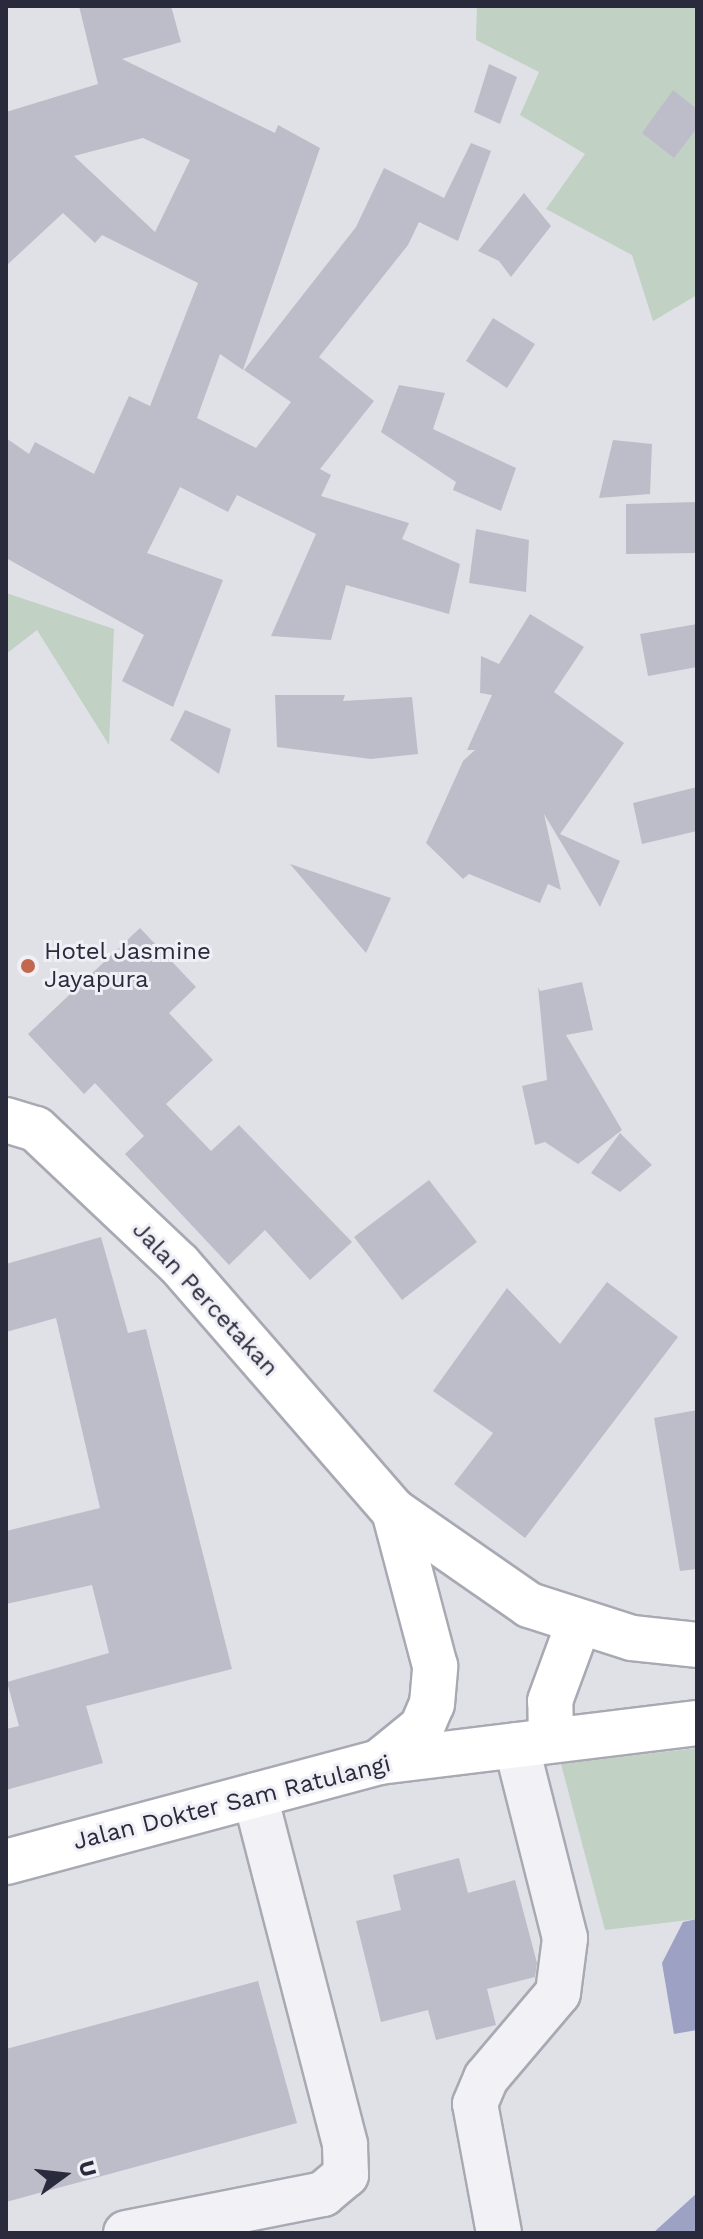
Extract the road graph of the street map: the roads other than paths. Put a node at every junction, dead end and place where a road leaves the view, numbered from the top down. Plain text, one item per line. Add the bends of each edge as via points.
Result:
1 (6, 1097) edge
2 (21, 1125) edge
3 (394, 1511) junction
4 (579, 1622) junction
5 (697, 1645) edge
6 (697, 1723) edge
7 (533, 1743) junction
8 (379, 1762) junction
9 (255, 1795) junction
10 (6, 1862) edge
11 (126, 2233) edge
12 (499, 2233) edge

1 - 2 street, Jalan Percetakan
2 - 3 main road, Jalan Percetakan via 179,1264
3 - 4 main road via 529,1605
3 - 8 main road via 435,1666 432,1704 422,1727
4 - 5 main road via 632,1638
4 - 7 main road
6 - 7 main road, Jalan Dokter Sam Ratulangi
7 - 8 main road, Jalan Dokter Sam Ratulangi
7 - 12 street via 565,1938 558,1993 486,2078 475,2104
8 - 9 main road, Jalan Dokter Sam Ratulangi
9 - 10 main road, Jalan Dokter Sam Ratulangi
9 - 11 street via 345,2144 346,2175 323,2194

